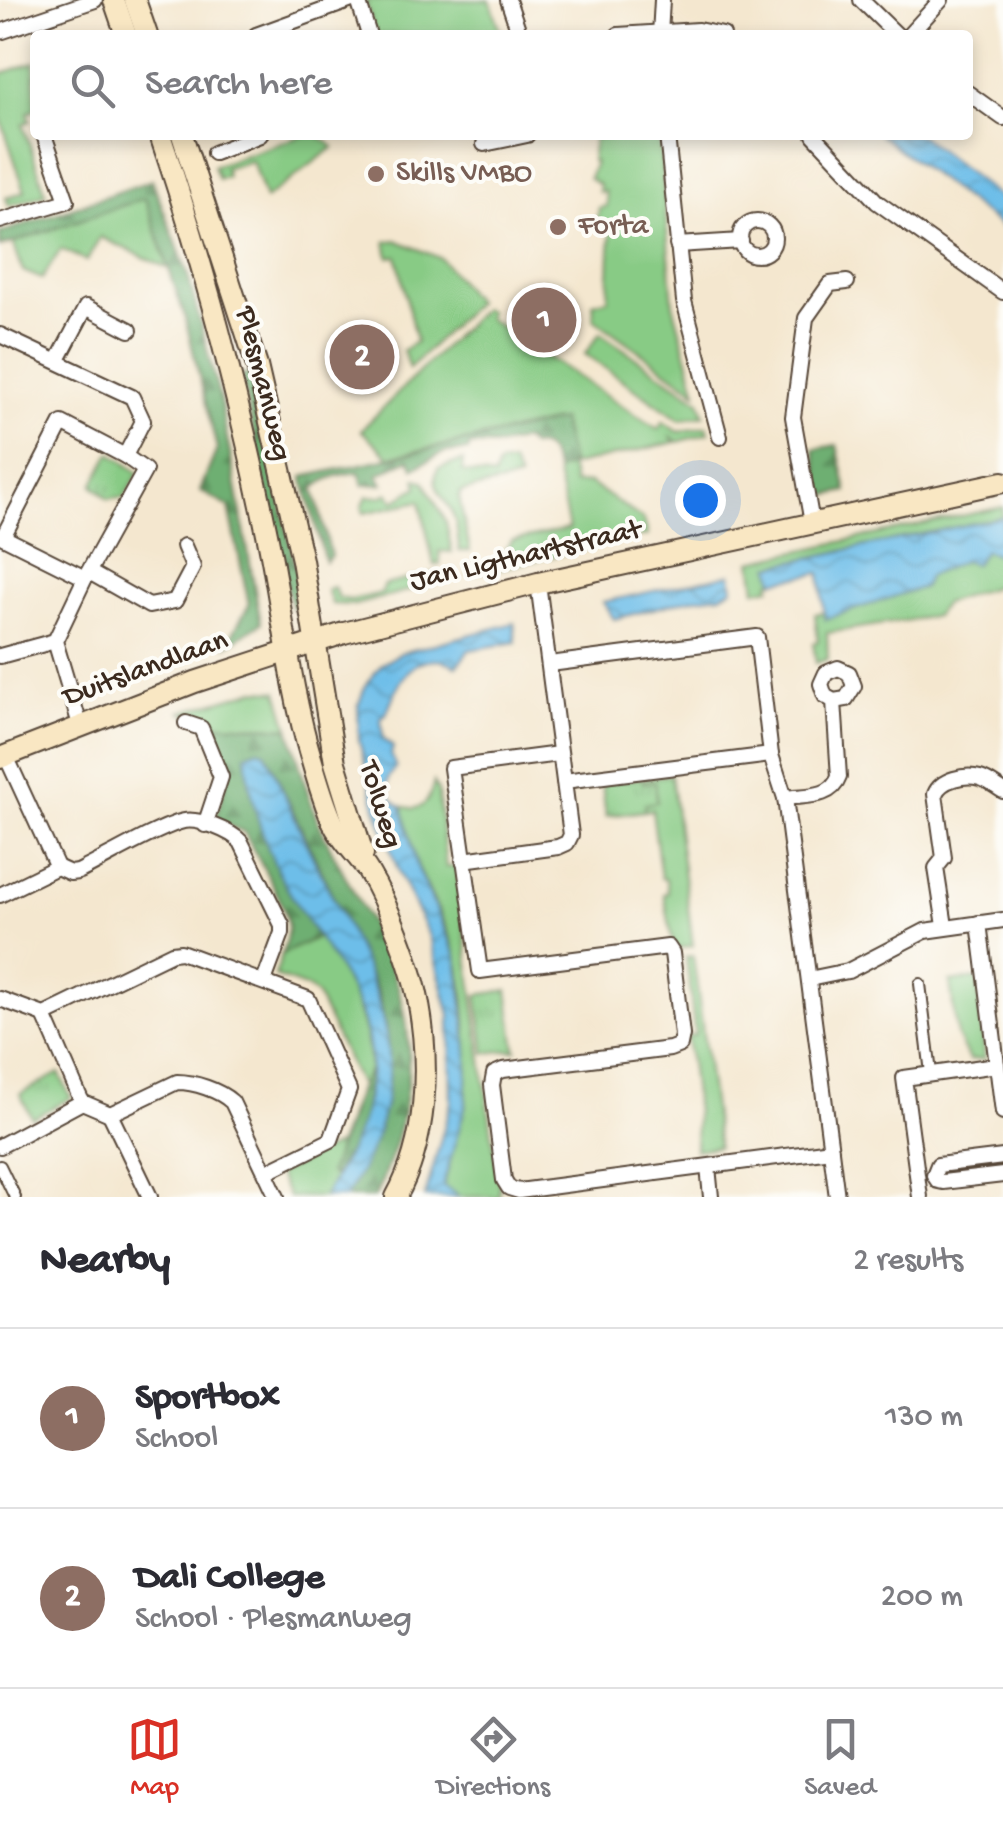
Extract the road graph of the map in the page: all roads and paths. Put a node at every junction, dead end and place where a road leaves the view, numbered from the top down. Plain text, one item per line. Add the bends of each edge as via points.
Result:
1 (114, 0) edge
2 (135, 0) edge
3 (355, 0) edge
4 (508, 0) edge
5 (662, 0) edge
6 (861, 0) edge
7 (941, 0) edge
8 (92, 1) edge
9 (124, 30) edge
10 (145, 30) edge
11 (270, 30) edge
12 (367, 30) edge
13 (518, 30) edge
14 (660, 30) edge
15 (892, 30) edge
16 (914, 30) edge
17 (0, 32) edge
18 (973, 97) edge
19 (1003, 118) edge
20 (46, 140) edge
21 (162, 140) edge
22 (184, 140) edge
23 (247, 140) edge
24 (503, 140) edge
25 (668, 140) edge
26 (819, 140) edge
27 (484, 144) dead end
28 (214, 153) dead end
29 (0, 221) edge
30 (741, 240) dead end
31 (678, 245) junction
32 (847, 282) dead end
33 (1003, 292) edge
34 (130, 330) dead end
35 (0, 335) edge
36 (58, 360) junction
37 (257, 366) junction
38 (230, 373) junction
39 (720, 437) dead end
40 (125, 456) junction
41 (1003, 482) edge
42 (5, 520) edge
43 (812, 523) junction
44 (184, 546) dead end
45 (87, 575) junction
46 (538, 583) junction
47 (55, 641) junction
48 (314, 644) junction
49 (290, 652) junction
50 (0, 656) edge
51 (550, 664) junction
52 (834, 701) dead end
53 (186, 723) dead end
54 (80, 724) junction
55 (559, 754) junction
56 (771, 755) junction
57 (3, 757) edge
58 (564, 781) junction
59 (1003, 791) edge
60 (784, 798) junction
61 (205, 825) junction
62 (463, 860) junction
63 (57, 867) junction
64 (371, 877) junction
65 (0, 895) edge
66 (1003, 920) edge
67 (979, 924) junction
68 (944, 926) junction
69 (809, 979) junction
70 (264, 982) junction
71 (920, 984) dead end
72 (0, 999) edge
73 (44, 1015) junction
74 (997, 1064) junction
75 (931, 1073) junction
76 (82, 1102) junction
77 (1003, 1112) edge
78 (110, 1114) junction
79 (0, 1146) edge
80 (831, 1150) junction
81 (1003, 1157) edge
82 (0, 1166) edge
83 (708, 1167) junction
84 (266, 1172) junction
85 (1003, 1174) edge
86 (16, 1197) edge
87 (150, 1197) edge
88 (277, 1197) edge
89 (396, 1197) edge
90 (711, 1197) edge
91 (838, 1197) edge
92 (920, 1197) edge

1 - 9 main road
2 - 10 main road
3 - 11 street
3 - 12 street
4 - 13 street
5 - 14 street
6 - 15 street
7 - 16 street
8 - 17 street
18 - 19 street
20 - 29 street via 67,201
21 - 38 main road, Plesmanweg
22 - 37 main road, Plesmanweg
23 - 28 street
24 - 27 street
25 - 31 street
26 - 33 street via 876,202
30 - 31 street
31 - 39 street via 684,301
32 - 43 street via 830,284 806,318 796,384 793,416
34 - 36 street via 86,307
35 - 36 street
36 - 40 street via 132,397 143,422
37 - 38 main road
37 - 48 main road, Plesmanweg via 302,560
38 - 49 main road, Plesmanweg
40 - 42 street via 62,423
40 - 45 street via 145,470
41 - 43 main road, Jan Ligthartstraat
42 - 45 street via 3,537
43 - 46 main road, Jan Ligthartstraat
44 - 45 street via 193,567 174,601 149,606
45 - 47 street
46 - 48 main road, Jan Ligthartstraat
46 - 51 street
47 - 50 street
47 - 54 street
48 - 49 main road, Duitslandlaan
48 - 64 main road, Tolweg via 335,763
49 - 54 main road, Duitslandlaan
49 - 64 main road, Tolweg via 310,756 334,826
51 - 55 street
51 - 56 street via 758,637
52 - 60 street via 835,787
53 - 61 street via 201,728 222,777
54 - 57 main road, Duitslandlaan
55 - 58 street
55 - 62 street via 451,768
56 - 58 street
56 - 60 street
57 - 63 street
58 - 62 street via 571,835 566,843
59 - 68 street via 978,777 938,786 944,858 936,868
60 - 69 street
61 - 63 street via 182,821 78,872
61 - 70 street via 242,842 282,924
62 - 83 street via 480,971 661,947 672,953 680,1045 494,1074 509,1188
63 - 65 street
64 - 89 main road, Tolweg via 409,965 424,1038 418,1131
66 - 67 street
67 - 68 street
67 - 74 street
68 - 69 street via 848,971
69 - 80 street
70 - 73 street via 172,953
70 - 84 street via 308,999 349,1090 331,1140
71 - 75 street
72 - 73 street
73 - 76 street
74 - 75 street
74 - 77 street
75 - 92 street via 904,1078
76 - 78 street
76 - 79 street
78 - 84 street via 177,1082 224,1095
78 - 87 street
80 - 83 street
80 - 91 street
81 - 85 street via 938,1165 934,1174 943,1182
82 - 86 street
83 - 90 street
84 - 88 street

